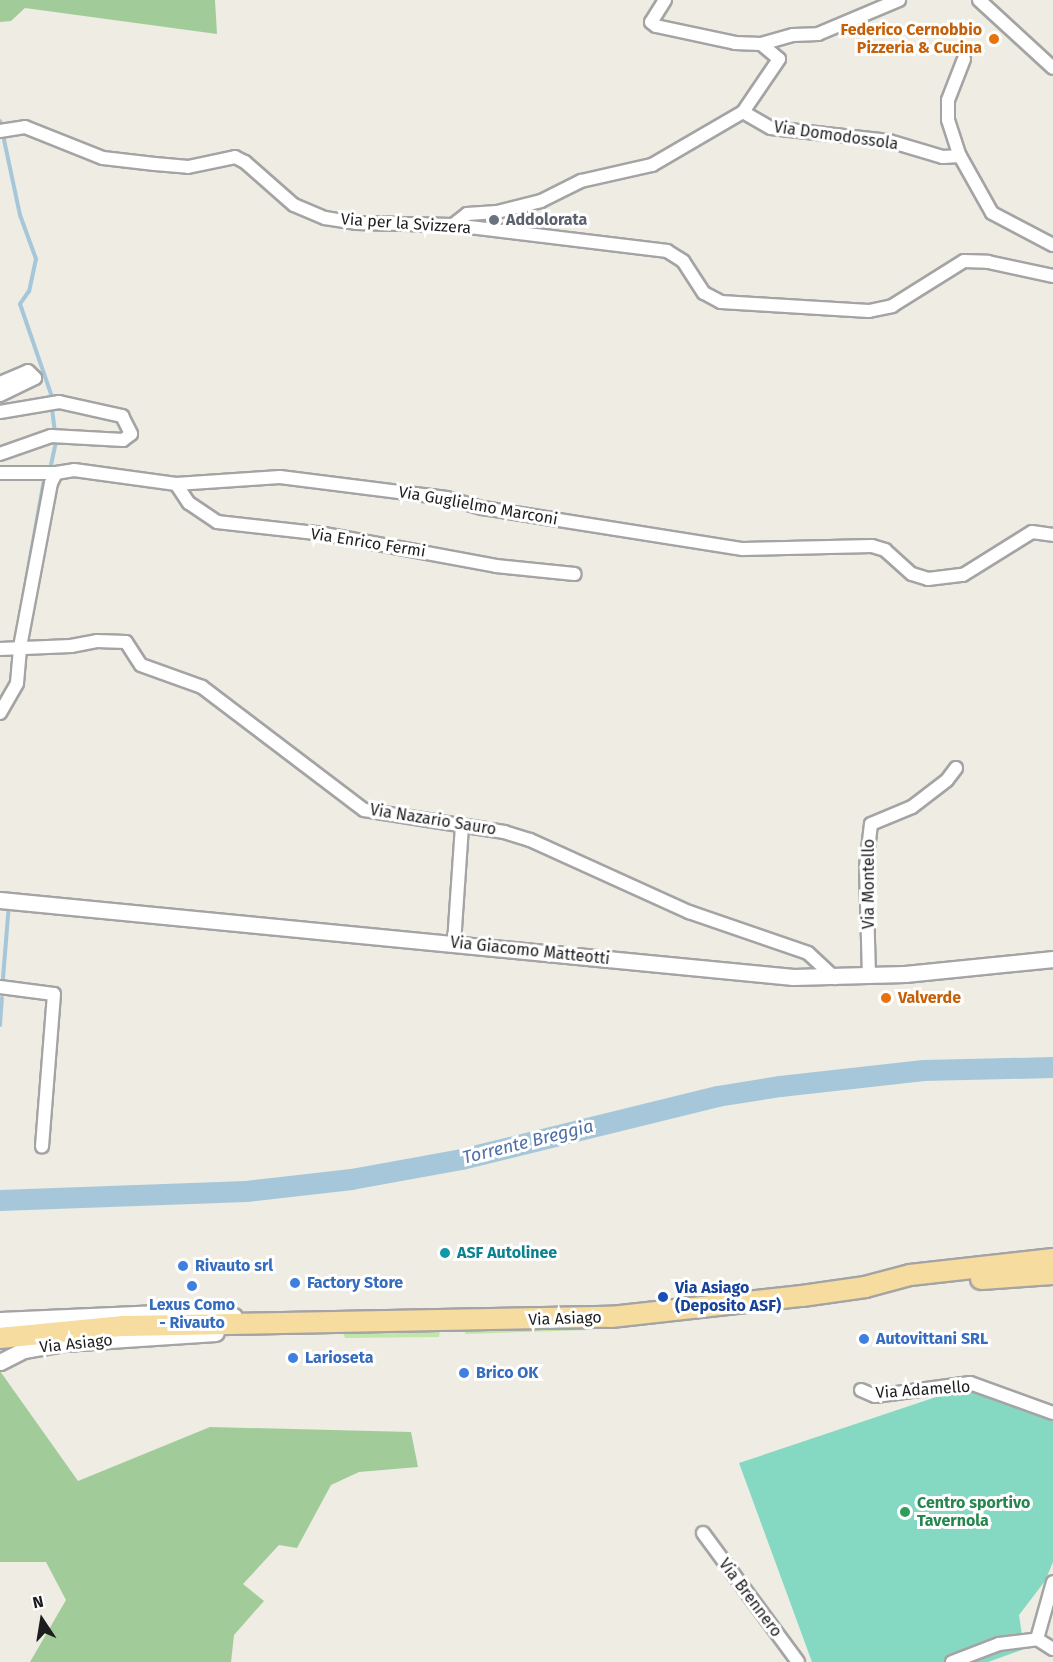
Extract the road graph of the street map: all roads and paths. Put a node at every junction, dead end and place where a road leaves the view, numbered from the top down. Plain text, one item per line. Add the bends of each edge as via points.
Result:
1 (665, 0) edge
2 (899, 0) edge
3 (985, 2) edge
4 (762, 44) junction
5 (964, 59) dead end
6 (1053, 68) edge
7 (743, 112) junction
8 (0, 131) edge
9 (960, 156) junction
10 (453, 225) junction
11 (1053, 245) edge
12 (1053, 276) edge
13 (0, 383) edge
14 (0, 395) edge
15 (0, 412) edge
16 (0, 454) edge
17 (0, 472) edge
18 (56, 473) junction
19 (176, 484) junction
20 (1053, 535) edge
21 (575, 574) dead end
22 (20, 647) junction
23 (0, 649) edge
24 (0, 713) edge
25 (956, 768) dead end
26 (462, 825) junction
27 (2, 901) edge
28 (454, 943) junction
29 (1053, 959) edge
30 (868, 976) junction
31 (835, 978) junction
32 (0, 987) edge
33 (42, 1147) dead end
34 (1053, 1259) edge
35 (1053, 1274) edge
36 (865, 1287) junction
37 (0, 1320) edge
38 (262, 1324) junction
39 (0, 1338) edge
40 (0, 1362) edge
41 (861, 1390) dead end
42 (1053, 1413) edge
43 (703, 1533) dead end
44 (1053, 1582) edge
45 (1037, 1639) junction
46 (1053, 1649) edge
47 (798, 1662) edge
48 (952, 1662) edge

1 - 4 street via 651,22 656,26 735,43
2 - 4 street via 818,34 793,35
3 - 6 street
4 - 7 street via 779,59
5 - 9 street via 948,100 948,120
7 - 9 street, Via Domodossola via 771,128 889,141 943,157
7 - 10 street via 652,165 581,181 541,201 497,212 467,214
8 - 10 street, Via per la Svizzera via 25,127 49,140 103,158 155,164 188,167 235,157 294,205 325,218 356,223
9 - 11 street via 992,213
10 - 12 street, Via per la Svizzera via 667,251 683,261 704,293 721,302 868,311 892,306 964,261 988,262
13 - 14 street via 28,371 35,378
15 - 16 street via 59,402 122,416 131,434 123,440 55,435
17 - 18 street, Via Guglielmo Marconi
18 - 19 street, Via Guglielmo Marconi via 74,470
18 - 22 street
19 - 20 street, Via Guglielmo Marconi via 280,477 447,498 483,508 718,547 872,546 885,550 912,574 928,579 963,574 1020,536 1042,531
19 - 21 street, Via Enrico Fermi via 189,503 217,522 324,534 496,566
22 - 23 street
22 - 24 street via 17,683
22 - 26 street, Via Nazario Sauro via 126,642 141,665 202,687 364,810
25 - 30 street, Via Montello via 947,780 912,807 871,824 866,883
26 - 28 street
26 - 31 street, Via Nazario Sauro via 530,840 689,912 808,953
27 - 28 street, Via Giacomo Matteotti
28 - 31 street, Via Giacomo Matteotti
29 - 30 street, Via Giacomo Matteotti
30 - 31 street, Via Giacomo Matteotti
32 - 33 street via 54,994
34 - 36 main road, Via Asiago via 910,1275
35 - 36 main road, Via Asiago
36 - 38 main road, Via Asiago via 611,1317
37 - 38 street, Via Asiago via 159,1313 232,1315
38 - 39 main road via 80,1328
38 - 40 street, Via Asiago via 234,1332 64,1343 24,1350
41 - 42 street, Via Adamello via 875,1396 970,1383
43 - 47 street, Via Brennero
44 - 45 street
45 - 46 street
45 - 48 street via 999,1644

